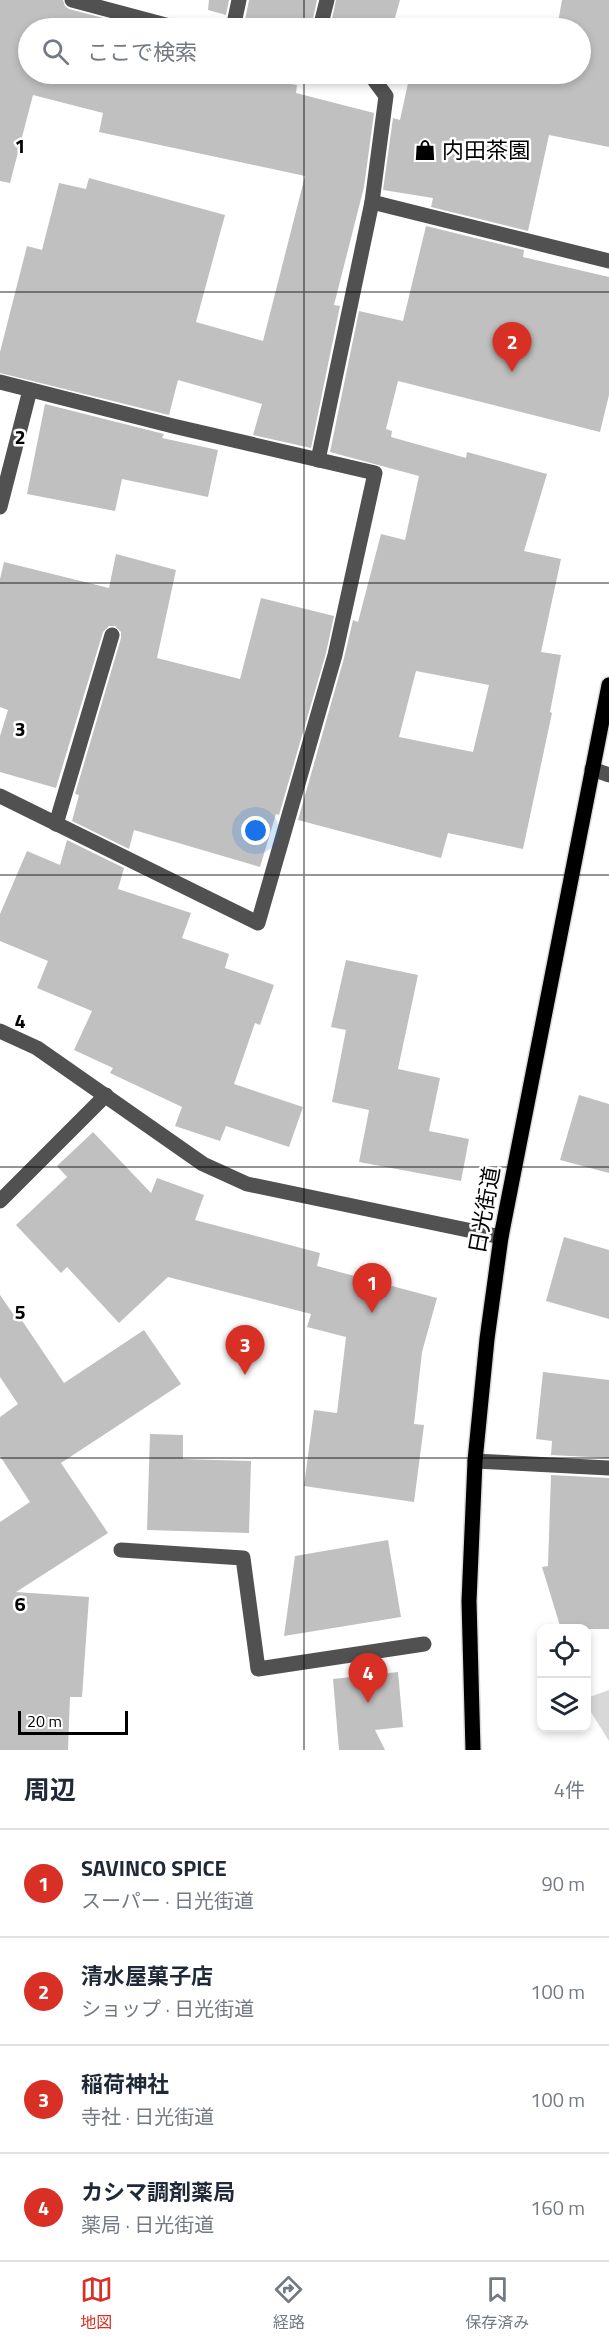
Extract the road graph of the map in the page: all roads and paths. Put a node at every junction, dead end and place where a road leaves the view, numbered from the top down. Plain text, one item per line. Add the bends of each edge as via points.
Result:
1 (72, 0) edge
2 (239, 0) edge
3 (327, 0) edge
4 (140, 18) edge
5 (235, 18) edge
6 (322, 18) edge
7 (377, 84) edge
8 (372, 202) junction
9 (609, 261) edge
10 (0, 382) edge
11 (30, 390) junction
12 (318, 460) junction
13 (0, 507) edge
14 (112, 635) dead end
15 (609, 685) edge
16 (592, 770) junction
17 (609, 775) edge
18 (0, 796) edge
19 (56, 824) junction
20 (0, 1031) edge
21 (106, 1095) junction
22 (0, 1201) edge
23 (501, 1237) junction
24 (475, 1461) junction
25 (609, 1468) edge
26 (121, 1550) dead end
27 (424, 1644) dead end
28 (473, 1750) edge

1 - 4 street
2 - 5 street
3 - 6 street
7 - 8 street via 386,96
8 - 9 street
8 - 12 street
10 - 11 street
11 - 12 street
11 - 13 street
12 - 19 street via 375,473 335,655 258,923
14 - 19 street
15 - 16 main road, 日光街道
16 - 17 street
16 - 23 main road, 日光街道
18 - 19 street
20 - 21 street via 37,1048
21 - 22 street
21 - 23 street via 203,1164 247,1184
23 - 24 main road, 日光街道
24 - 25 street
24 - 28 main road, 日光街道 via 469,1601
26 - 27 street via 243,1558 258,1669

